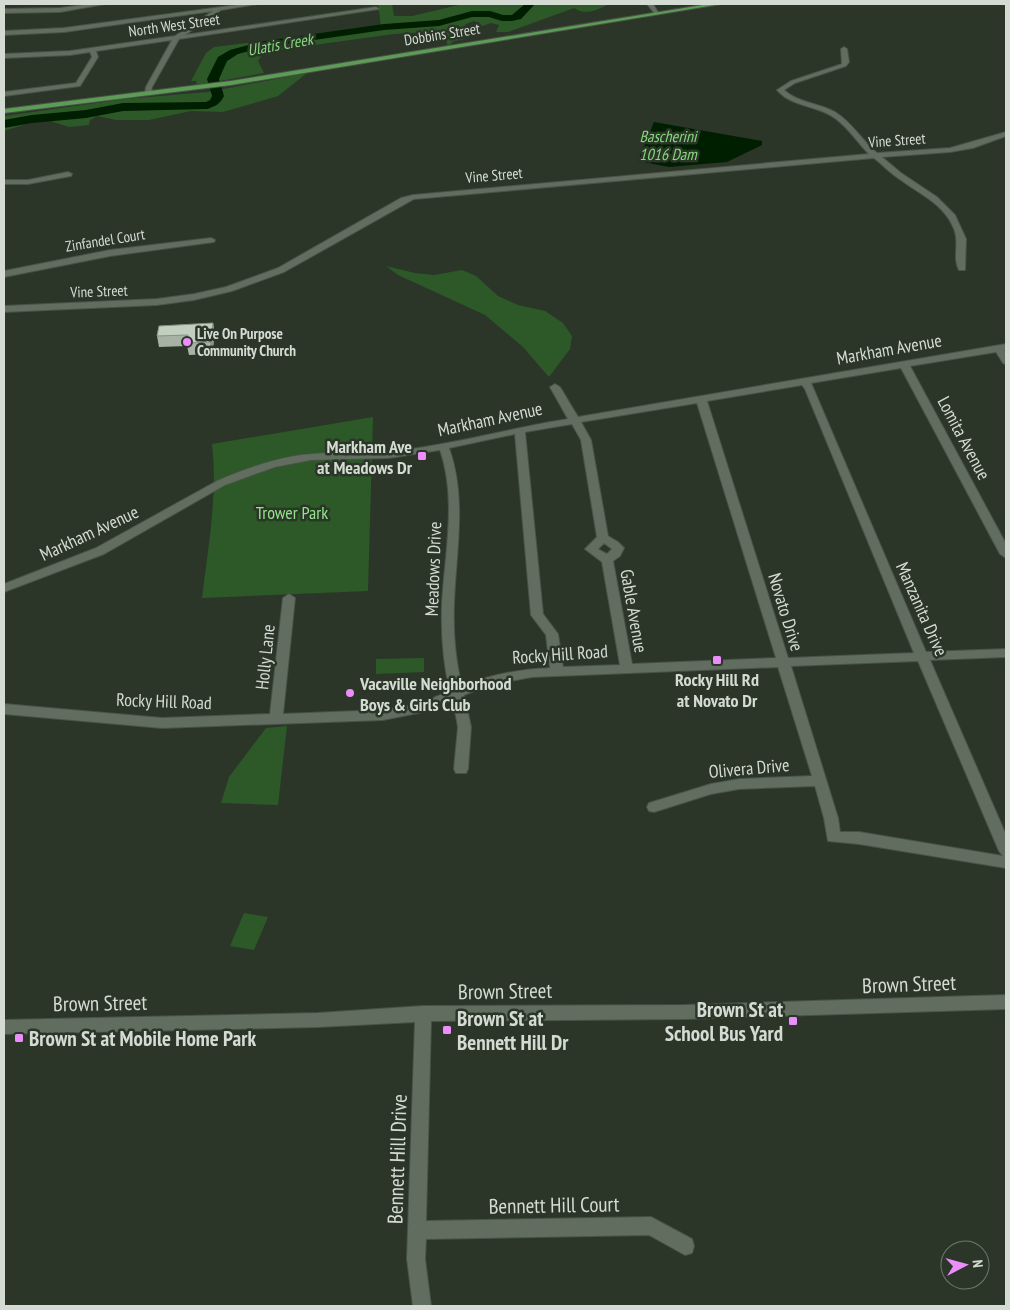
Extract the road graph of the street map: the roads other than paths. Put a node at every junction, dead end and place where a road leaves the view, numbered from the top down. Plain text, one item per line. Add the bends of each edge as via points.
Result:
1 (6, 4) edge
2 (102, 4) edge
3 (255, 4) edge
4 (348, 4) edge
5 (650, 4) edge
6 (718, 4) edge
7 (223, 6) edge
8 (4, 7) edge
9 (376, 9) dead end
10 (4, 11) edge
11 (353, 12) junction
12 (657, 13) junction
13 (187, 29) junction
14 (216, 32) junction
15 (4, 33) edge
16 (177, 37) junction
17 (92, 49) junction
18 (844, 49) dead end
19 (4, 56) edge
20 (148, 93) junction
21 (4, 94) edge
22 (4, 111) edge
23 (1005, 136) edge
24 (876, 155) junction
25 (68, 174) dead end
26 (4, 182) edge
27 (211, 240) dead end
28 (962, 268) dead end
29 (4, 273) edge
30 (4, 309) edge
31 (1002, 347) edge
32 (1006, 362) edge
33 (904, 364) junction
34 (805, 381) junction
35 (555, 387) dead end
36 (701, 399) junction
37 (575, 420) junction
38 (519, 430) junction
39 (444, 447) junction
40 (1006, 554) edge
41 (4, 588) edge
42 (288, 598) dead end
43 (1006, 653) edge
44 (923, 657) junction
45 (783, 662) junction
46 (626, 669) junction
47 (557, 672) junction
48 (458, 693) junction
49 (4, 709) edge
50 (276, 719) junction
51 (461, 769) dead end
52 (820, 781) junction
53 (654, 807) dead end
54 (1006, 851) edge
55 (1006, 862) edge
56 (1006, 1002) edge
57 (423, 1013) junction
58 (4, 1027) edge
59 (417, 1230) junction
60 (685, 1246) dead end
61 (422, 1306) edge

1 - 8 street
2 - 10 street via 60,10
3 - 7 street
4 - 11 street
5 - 12 street
6 - 12 main road, Dobbins Street
7 - 13 street
7 - 15 street via 64,30
9 - 11 street, North West Street
11 - 14 street, North West Street
12 - 20 main road, Dobbins Street via 232,83
13 - 14 street
13 - 16 street
14 - 16 street, North West Street
16 - 17 street, North West Street
16 - 20 street
17 - 19 street, North West Street via 63,54
17 - 21 street via 95,58 78,85 27,88
18 - 24 street via 844,65 793,82 780,90 784,95 837,117
20 - 22 main road
23 - 24 street, Vine Street via 950,150
24 - 28 street via 897,174 928,193 952,217 962,242
24 - 30 street, Vine Street via 413,197 281,270 229,289 157,302
25 - 26 street via 28,182
27 - 29 street, Zinfandel Court via 110,253
31 - 32 street
31 - 33 street, Markham Avenue
33 - 34 street, Markham Avenue
33 - 40 street, Lomita Avenue
34 - 36 street, Markham Avenue
34 - 44 street, Manzanita Drive
35 - 37 street, Gable Avenue
36 - 37 street, Markham Avenue
36 - 45 street, Novato Drive
37 - 38 street, Markham Avenue
37 - 46 street, Gable Avenue via 586,440 603,538 591,549 607,560
38 - 39 street, Markham Avenue
38 - 47 street via 537,614 552,634
39 - 41 street, Markham Avenue via 389,455 311,457 255,469 221,483 100,551
39 - 48 street, Meadows Drive via 453,483 448,623
42 - 50 street, Holly Lane
43 - 44 street, Rocky Hill Road
44 - 45 street, Rocky Hill Road
44 - 54 street, Manzanita Drive
45 - 46 street, Rocky Hill Road
45 - 52 street, Novato Drive
46 - 47 street, Rocky Hill Road
47 - 48 street, Rocky Hill Road via 505,676
48 - 50 street, Rocky Hill Road via 423,707 383,715
48 - 51 street, Meadows Drive via 465,733
49 - 50 street, Rocky Hill Road via 162,723
52 - 53 street, Olivera Drive via 739,784 696,793
52 - 55 street, Novato Drive via 833,837 859,838
56 - 57 street, Brown Street via 685,1012
57 - 58 street, Brown Street via 318,1020
57 - 59 street, Bennett Hill Drive
59 - 60 street, Bennett Hill Court via 651,1226
59 - 61 street, Bennett Hill Drive via 416,1259

